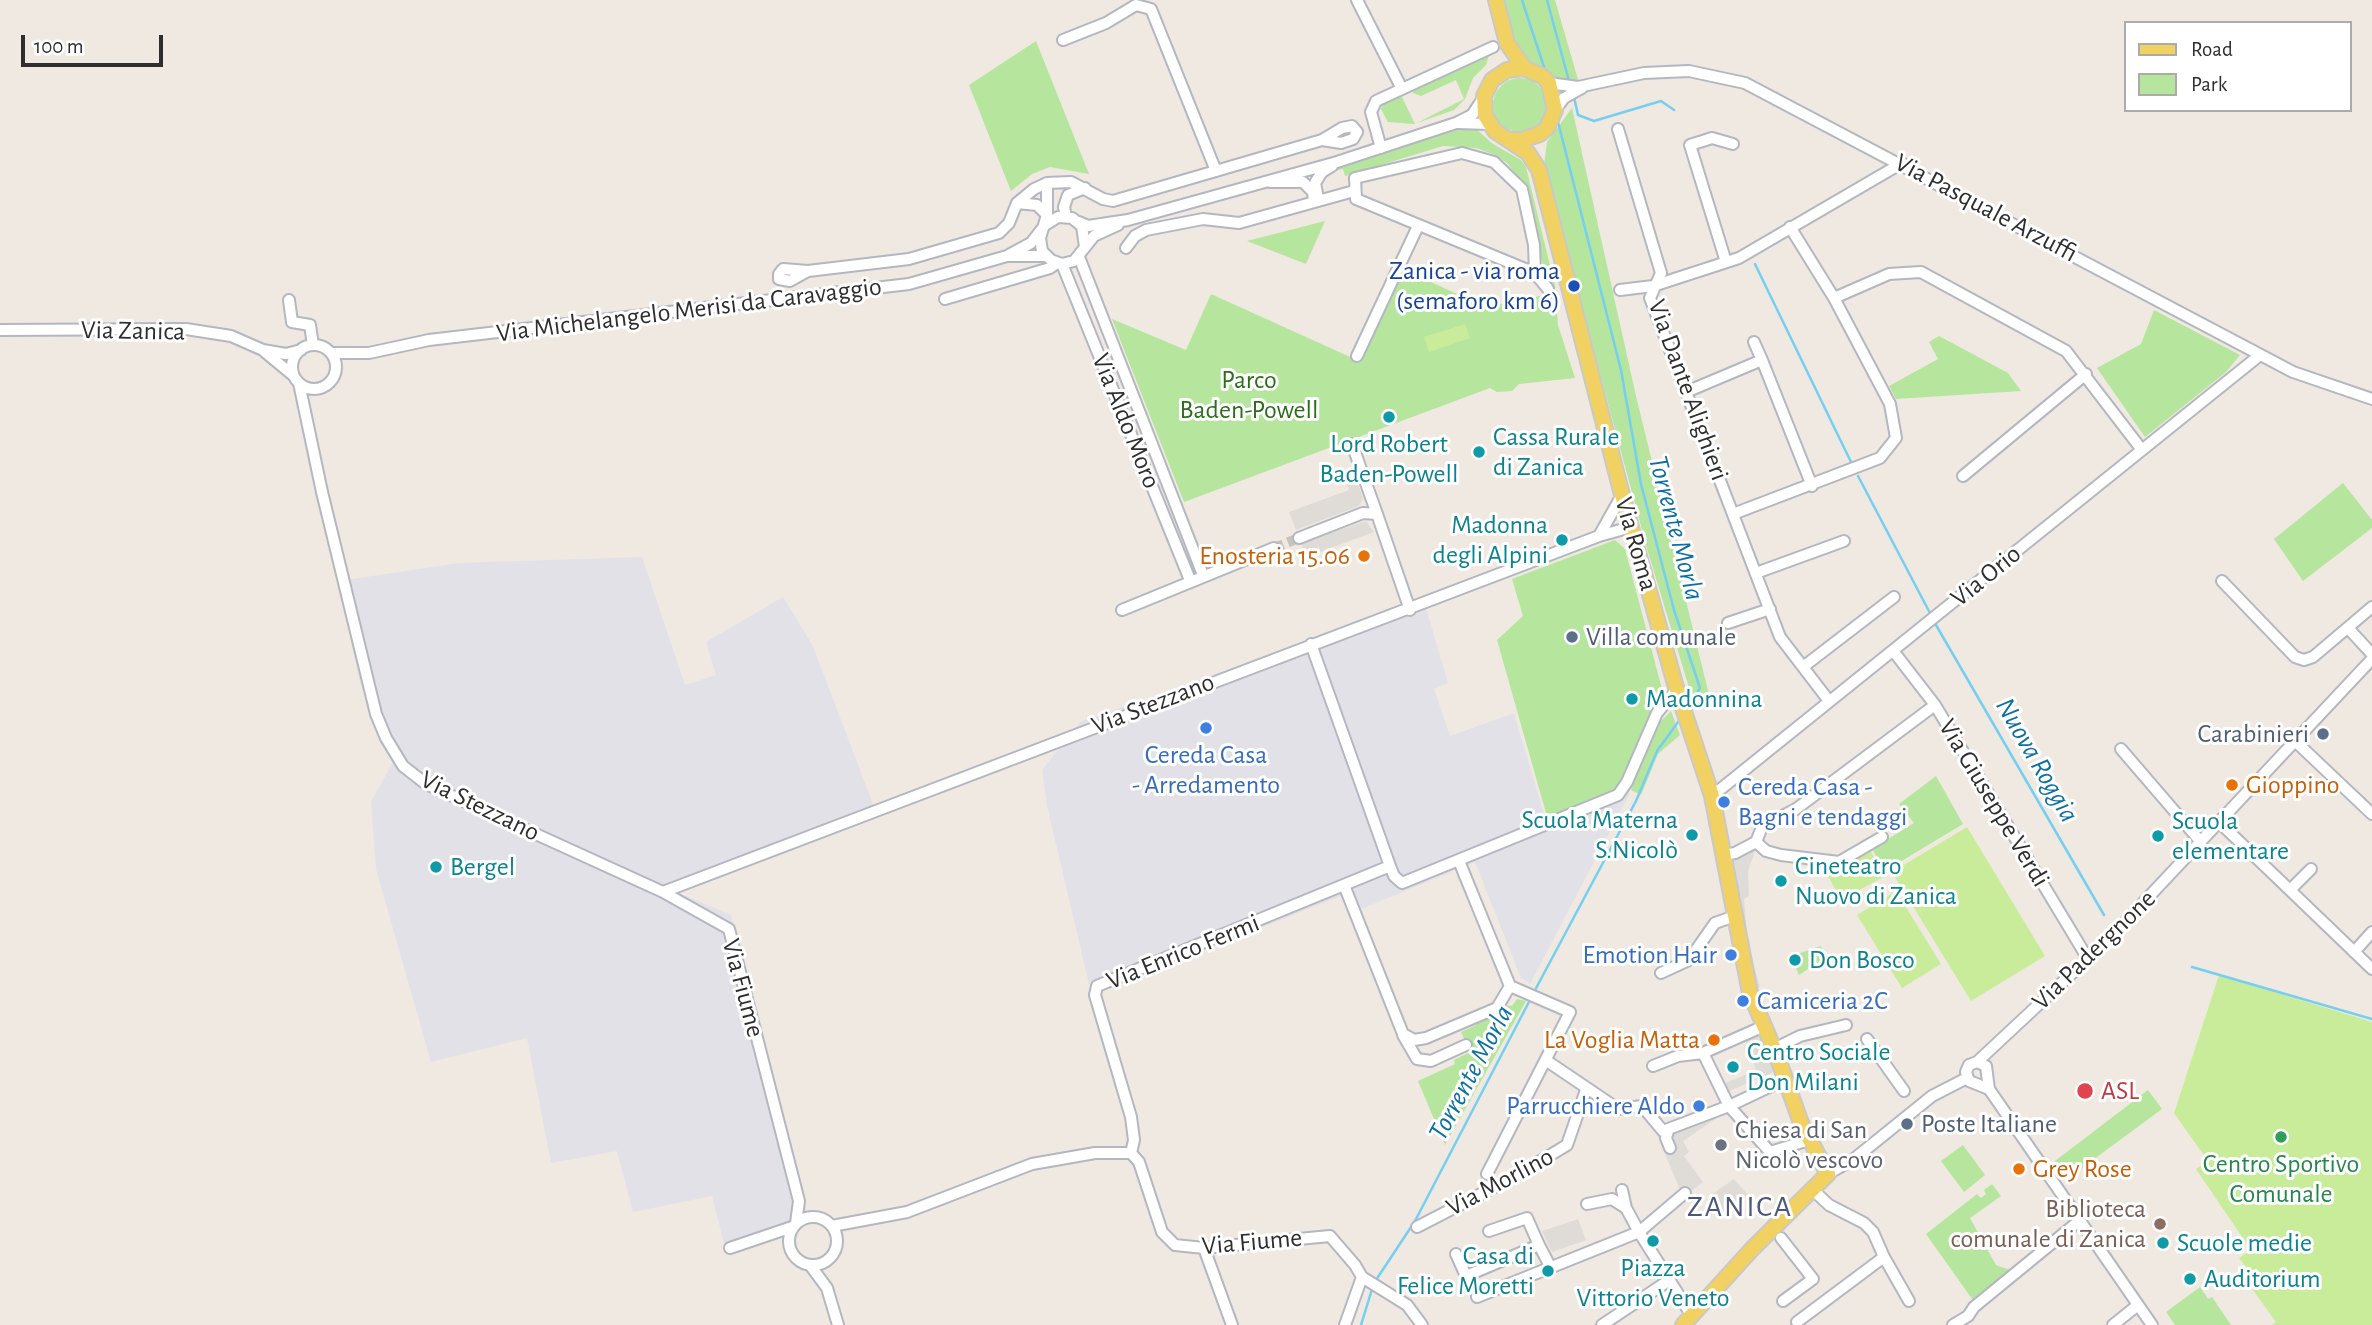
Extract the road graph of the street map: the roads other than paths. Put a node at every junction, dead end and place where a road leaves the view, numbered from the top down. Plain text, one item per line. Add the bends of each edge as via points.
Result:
1 (1357, 0) edge
2 (1496, 0) edge
3 (1063, 40) dead end
4 (1500, 45) junction
5 (1524, 68) junction
6 (1499, 74) junction
7 (1549, 83) junction
8 (1588, 86) junction
9 (1401, 87) junction
10 (1484, 96) junction
11 (1555, 110) junction
12 (1455, 123) junction
13 (1489, 124) junction
14 (1618, 129) dead end
15 (1540, 134) junction
16 (1322, 140) dead end
17 (1512, 140) junction
18 (1733, 144) dead end
19 (1381, 148) junction
20 (1337, 162) junction
21 (1902, 163) junction
22 (1539, 170) junction
23 (1216, 171) junction
24 (1264, 181) junction
25 (1048, 183) junction
26 (1085, 188) junction
27 (1354, 191) junction
28 (1316, 202) junction
29 (1017, 203) junction
30 (1047, 215) junction
31 (1069, 216) junction
32 (1128, 220) junction
33 (1419, 226) junction
34 (1790, 227) junction
35 (1041, 232) junction
36 (1126, 248) dead end
37 (1082, 252) junction
38 (1006, 256) junction
39 (1046, 256) junction
40 (1726, 262) junction
41 (1059, 263) junction
42 (808, 271) dead end
43 (1535, 273) junction
44 (1653, 286) junction
45 (1548, 289) dead end
46 (1620, 290) dead end
47 (1834, 298) junction
48 (945, 299) dead end
49 (289, 300) dead end
50 (0, 330) edge
51 (1754, 342) dead end
52 (313, 345) junction
53 (263, 350) junction
54 (301, 350) junction
55 (331, 353) junction
56 (369, 353) junction
57 (2260, 355) junction
58 (1357, 356) dead end
59 (1762, 360) junction
60 (2087, 374) junction
61 (335, 376) junction
62 (297, 379) junction
63 (322, 388) junction
64 (1686, 392) junction
65 (2372, 399) edge
66 (308, 415) junction
67 (1352, 444) dead end
68 (2142, 450) junction
69 (1963, 476) dead end
70 (1812, 486) junction
71 (1622, 495) junction
72 (1377, 513) junction
73 (1734, 514) junction
74 (1631, 527) junction
75 (1599, 536) junction
76 (1299, 538) tunnel mouth
77 (1843, 541) dead end
78 (1275, 548) tunnel mouth
79 (1756, 573) junction
80 (1203, 575) junction
81 (1190, 580) junction
82 (2222, 581) dead end
83 (1894, 597) dead end
84 (1122, 610) dead end
85 (1410, 610) junction
86 (1770, 610) junction
87 (2370, 615) edge
88 (1728, 623) dead end
89 (2348, 628) junction
90 (1311, 645) junction
91 (1894, 652) junction
92 (2372, 654) edge
93 (2372, 660) edge
94 (1803, 667) junction
95 (1679, 695) junction
96 (1829, 701) junction
97 (1935, 705) junction
98 (2295, 741) junction
99 (2121, 749) dead end
100 (1712, 796) junction
101 (2370, 808) edge
102 (2220, 823) junction
103 (1882, 837) dead end
104 (1756, 842) junction
105 (2201, 842) junction
106 (1724, 855) junction
107 (1459, 861) junction
108 (1390, 866) junction
109 (2311, 869) dead end
110 (1344, 885) junction
111 (2290, 890) junction
112 (663, 892) junction
113 (1735, 916) junction
114 (2372, 932) edge
115 (2354, 951) junction
116 (2088, 959) junction
117 (2372, 970) edge
118 (1661, 973) dead end
119 (1510, 986) junction
120 (1846, 1025) dead end
121 (1764, 1026) junction
122 (1403, 1034) junction
123 (1867, 1039) dead end
124 (1466, 1045) dead end
125 (1774, 1049) junction
126 (1703, 1053) junction
127 (1982, 1059) junction
128 (1547, 1061) junction
129 (1653, 1066) dead end
130 (1786, 1079) junction
131 (1961, 1080) junction
132 (1985, 1084) junction
133 (1586, 1090) junction
134 (1904, 1091) dead end
135 (1728, 1106) junction
136 (1668, 1130) junction
137 (1809, 1140) junction
138 (1670, 1148) dead end
139 (1131, 1153) junction
140 (1487, 1174) dead end
141 (1828, 1174) junction
142 (1622, 1190) dead end
143 (1813, 1190) junction
144 (1685, 1193) dead end
145 (799, 1201) junction
146 (1587, 1204) dead end
147 (1626, 1208) junction
148 (814, 1217) junction
149 (2078, 1221) junction
150 (864, 1222) junction
151 (794, 1225) junction
152 (832, 1226) junction
153 (1417, 1227) dead end
154 (1489, 1231) dead end
155 (1639, 1232) junction
156 (1776, 1232) junction
157 (769, 1237) junction
158 (789, 1243) junction
159 (1539, 1245) junction
160 (836, 1247) junction
161 (730, 1248) dead end
162 (1204, 1248) junction
163 (1455, 1254) dead end
164 (1884, 1257) junction
165 (829, 1258) junction
166 (810, 1265) junction
167 (1550, 1268) junction
168 (1364, 1279) junction
169 (1668, 1281) junction
170 (827, 1288) junction
171 (1476, 1297) dead end
172 (1783, 1301) dead end
173 (1909, 1301) dead end
174 (2138, 1305) junction
175 (1688, 1320) edge
176 (1972, 1321) edge
177 (1797, 1322) dead end
178 (838, 1325) edge
179 (1232, 1325) edge
180 (1345, 1325) edge
181 (1422, 1325) edge
182 (1602, 1325) edge
183 (1953, 1325) edge
184 (2113, 1325) edge
185 (2152, 1325) edge

1 - 9 street
2 - 4 main road
3 - 23 street via 1136,5 1151,9
4 - 5 main road
4 - 6 main road
4 - 9 street
5 - 6 main road
5 - 7 main road
6 - 10 main road
7 - 8 street, Via Pasquale Arzuffi
7 - 11 main road
8 - 11 street, Via Pasquale Arzuffi via 1568,95
8 - 21 street, Via Pasquale Arzuffi via 1644,73 1689,71 1745,83
9 - 19 street via 1376,101 1371,112
10 - 12 street via 1472,115
10 - 13 main road
11 - 15 main road
12 - 13 street
12 - 19 street
13 - 17 main road, Via Roma
14 - 44 street, Via Dante Alighieri via 1661,273
15 - 17 main road
15 - 22 main road, Via Roma
16 - 23 street
17 - 22 main road, Via Roma
18 - 40 street via 1712,138 1690,145
19 - 20 street
20 - 24 street
20 - 28 street via 1315,183
21 - 34 street
21 - 57 street, Via Pasquale Arzuffi
22 - 71 main road, Via Roma
23 - 26 street via 1113,201
24 - 28 street via 1303,183
24 - 32 street
25 - 26 street via 1072,182
25 - 29 street
25 - 30 street
25 - 31 street
26 - 31 street, Via Michelangelo Merisi da Caravaggio via 1068,195
27 - 28 street
27 - 33 street via 1356,199
27 - 43 street via 1355,178 1429,159 1462,153 1488,159 1522,188
28 - 36 street via 1239,223 1203,219 1146,230
29 - 30 street via 1037,205
29 - 42 street via 999,233 909,259
30 - 35 street
31 - 32 street via 1088,226
31 - 35 street, Via Michelangelo Merisi da Caravaggio via 1051,220
31 - 37 street via 1085,233
32 - 37 street via 1094,236
33 - 43 street
33 - 58 street
34 - 40 street
34 - 47 street
35 - 38 street, Via Michelangelo Merisi da Caravaggio
35 - 39 street via 1040,245
37 - 41 street
37 - 80 street, Via Aldo Moro
38 - 39 street, Via Michelangelo Merisi da Caravaggio
38 - 56 street, Via Michelangelo Merisi da Caravaggio via 909,284 429,340
39 - 41 street
40 - 44 street
41 - 48 street
41 - 81 street, Via Aldo Moro
43 - 45 street
44 - 46 street
44 - 64 street, Via Dante Alighieri via 1650,298
47 - 60 street via 1889,274 1921,272 2066,351
47 - 70 street via 1890,404 1896,438 1880,458
49 - 52 street via 292,322 310,325
50 - 53 street, Via Zanica via 186,329 231,336
51 - 59 street
52 - 54 street, Via Zanica
52 - 55 street
53 - 54 street, Via Zanica via 286,354
53 - 62 street, Via Zanica
54 - 62 street via 293,362
55 - 56 street, Via Michelangelo Merisi da Caravaggio
55 - 61 street
56 - 61 street, Via Michelangelo Merisi da Caravaggio
57 - 65 street, Via Pasquale Arzuffi via 2293,372
57 - 68 street, Via Orio
59 - 64 street
59 - 70 street
60 - 68 street
60 - 69 street
61 - 63 street
62 - 63 street, Via Zanica via 310,388
62 - 66 street
63 - 66 street
64 - 73 street, Via Dante Alighieri
66 - 112 street, Via Stezzano via 376,714 403,766 426,783
67 - 72 street
68 - 91 street, Via Orio
70 - 73 street
71 - 74 main road, Via Roma
71 - 75 street
72 - 76 street via 1363,513
72 - 85 street
73 - 79 street, Via Dante Alighieri
74 - 75 street, Via Stezzano
74 - 95 main road, Via Roma
75 - 85 street, Via Stezzano
77 - 79 street
78 - 80 street
79 - 86 street, Via Dante Alighieri
80 - 81 street
81 - 84 street
82 - 89 street via 2295,657 2313,657
83 - 94 street
85 - 90 street, Via Stezzano
86 - 88 street
86 - 94 street, Via Dante Alighieri via 1780,636
87 - 89 street
89 - 92 street
90 - 108 street
90 - 112 street, Via Stezzano
91 - 96 street, Via Orio
91 - 97 street, Via Giuseppe Verdi
93 - 98 street, Via Padergnone
94 - 96 street, Via Dante Alighieri
95 - 100 main road, Via Roma
95 - 107 street via 1657,713 1618,795
96 - 100 street, Via Orio
97 - 104 street via 1796,809 1762,827
97 - 116 street, Via Giuseppe Verdi
98 - 101 street
98 - 102 street, Via Padergnone
99 - 105 street
100 - 106 main road, Via Roma
102 - 105 street, Via Padergnone
102 - 111 street
103 - 104 street via 1839,862 1781,855
104 - 106 street
105 - 116 street, Via Padergnone
106 - 113 main road, Via Roma
107 - 108 street via 1402,883
107 - 119 street
108 - 110 street, Via Enrico Fermi
109 - 111 street
110 - 122 street
110 - 139 street, Via Enrico Fermi via 1095,988 1131,1117
111 - 115 street
112 - 145 street, Via Fiume via 729,929
113 - 118 street via 1715,923 1689,960
113 - 121 main road, Via Roma via 1748,986
114 - 115 street
115 - 117 street
116 - 127 street, Via Padergnone
119 - 122 street via 1497,1008 1426,1038 1415,1040
119 - 128 street via 1570,1012
120 - 125 street via 1801,1035
121 - 125 main road, Via Roma
121 - 126 street
122 - 124 street via 1417,1059 1431,1061
123 - 134 street
125 - 130 main road, Via Roma
126 - 129 street
126 - 135 street
127 - 131 street, Via Padergnone via 1968,1067
127 - 132 street via 1988,1070
128 - 133 street
128 - 140 street
130 - 135 street
130 - 137 main road, Via Roma
131 - 132 street
131 - 141 street
132 - 149 street
133 - 136 street via 1618,1109 1642,1106 1657,1126
133 - 153 street, Via Morlino via 1567,1145
135 - 136 street
135 - 137 street via 1770,1152
136 - 138 street
137 - 141 main road, Via Roma
139 - 150 street via 1095,1153 1032,1164 907,1212
139 - 162 street, Via Fiume via 1139,1162 1165,1237 1184,1248
141 - 143 main road
142 - 147 street
143 - 156 main road
143 - 164 street via 1829,1205 1864,1223
144 - 155 street
145 - 148 street, Via Fiume
145 - 151 street, Via Fiume
146 - 147 street via 1612,1199
147 - 155 street
148 - 151 street
148 - 152 street
149 - 174 street
149 - 176 street via 1974,1307
150 - 152 street
150 - 160 street via 848,1231
151 - 157 street
151 - 158 street
152 - 160 street
154 - 159 street via 1527,1218
155 - 167 street
155 - 169 street
156 - 172 street via 1813,1279
156 - 175 main road
157 - 158 street
157 - 161 street
158 - 166 street via 796,1258
159 - 163 street via 1466,1276
159 - 167 street
160 - 165 street
162 - 168 street, Via Fiume via 1323,1235 1336,1241
162 - 179 street
164 - 173 street
164 - 177 street
165 - 166 street
165 - 170 street
166 - 170 street
167 - 171 street
168 - 180 street
168 - 181 street, Via Fiume via 1406,1305
169 - 175 street
169 - 182 street
170 - 178 street
174 - 184 street
174 - 185 street
176 - 183 street

